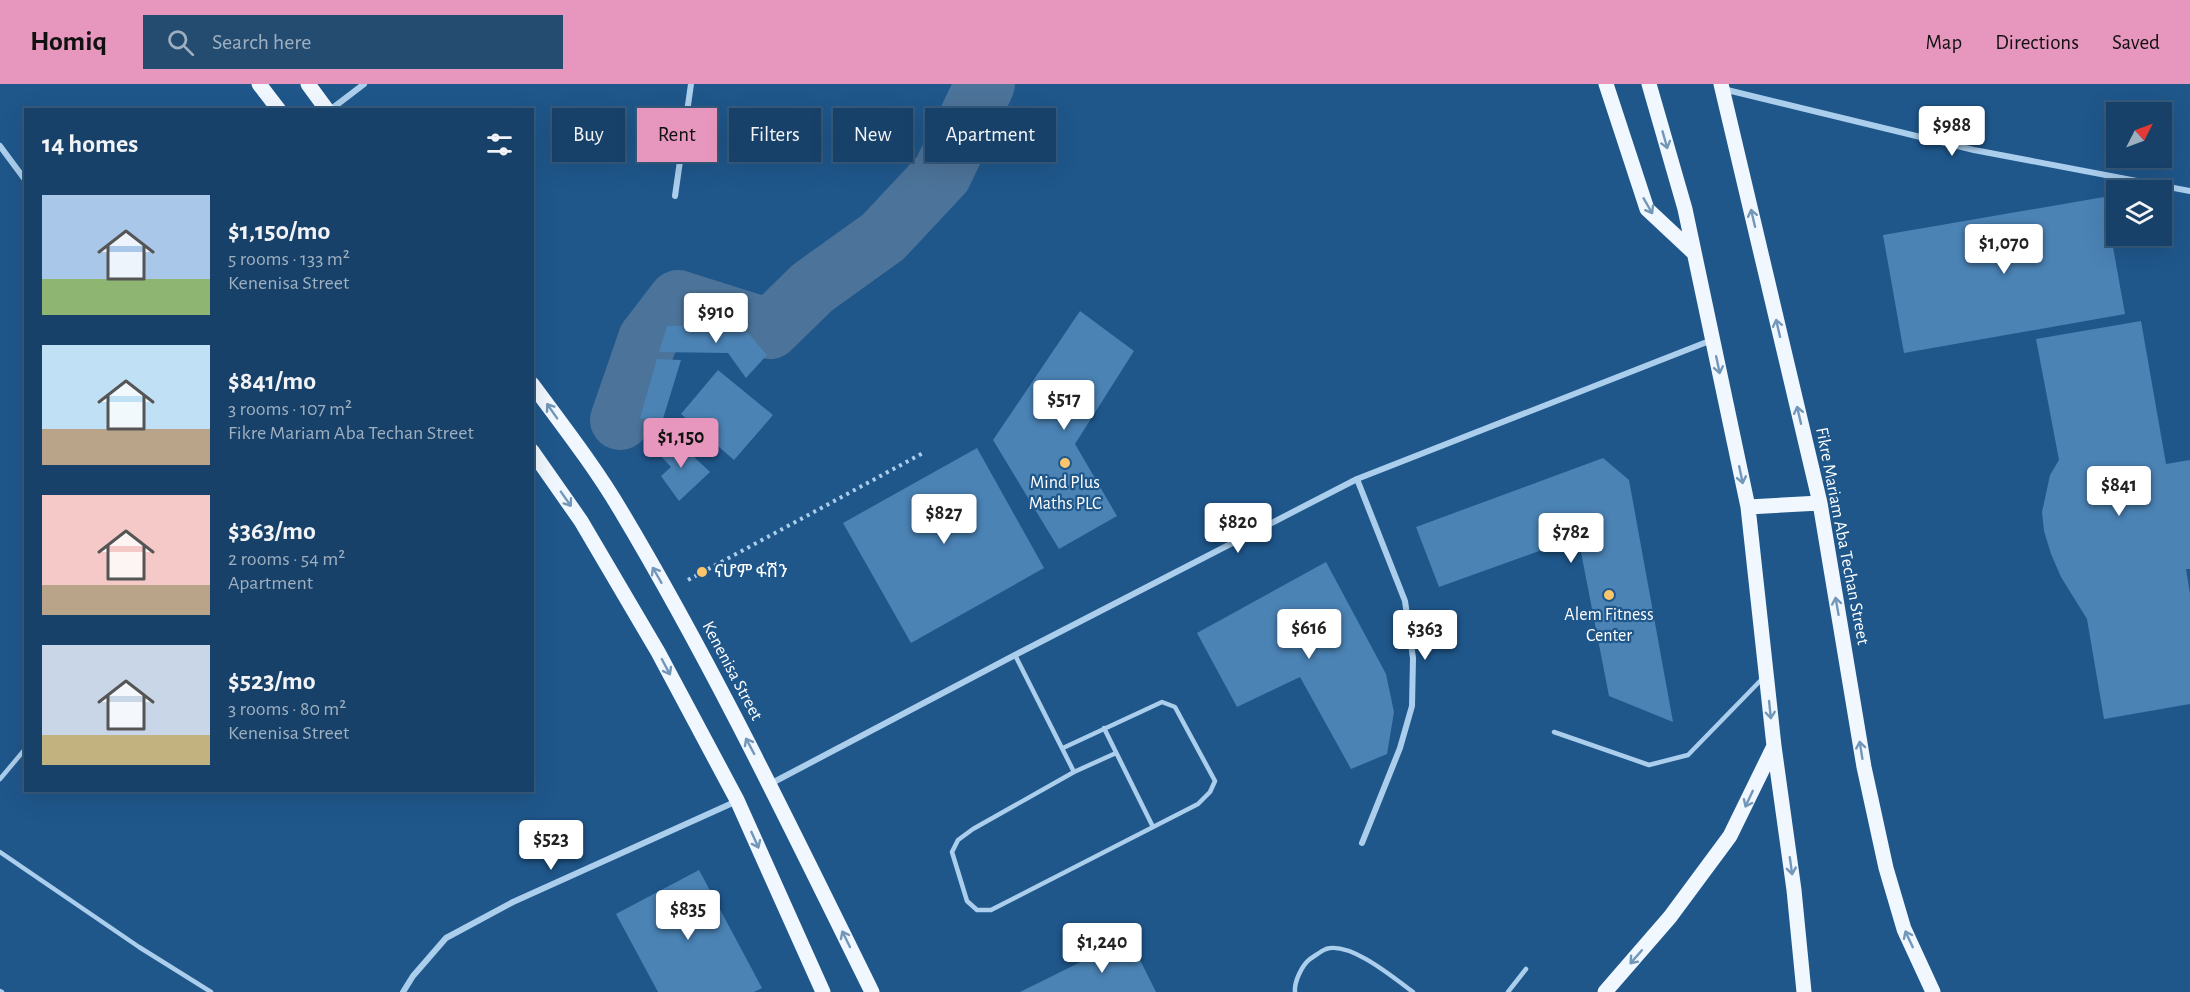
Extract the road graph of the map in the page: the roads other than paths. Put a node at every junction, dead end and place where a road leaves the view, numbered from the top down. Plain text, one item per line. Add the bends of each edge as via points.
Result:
1 (260, 84) edge
2 (308, 84) edge
3 (364, 84) edge
4 (691, 84) edge
5 (1606, 84) edge
6 (1649, 84) edge
7 (1722, 86) edge
8 (278, 108) edge
9 (327, 108) edge
10 (332, 108) edge
11 (0, 146) edge
12 (24, 178) edge
13 (2190, 191) edge
14 (675, 196) dead end
15 (1694, 253) junction
16 (1712, 340) junction
17 (534, 387) edge
18 (534, 454) edge
19 (1358, 479) junction
20 (1820, 503) junction
21 (1748, 507) junction
22 (1015, 655) junction
23 (1766, 675) junction
24 (1104, 728) junction
25 (1554, 732) dead end
26 (1774, 746) junction
27 (1063, 748) junction
28 (24, 750) edge
29 (1116, 753) junction
30 (1074, 772) junction
31 (0, 779) edge
32 (770, 784) junction
33 (737, 800) junction
34 (1153, 827) junction
35 (1362, 843) dead end
36 (0, 852) edge
37 (1526, 969) dead end
38 (211, 992) edge
39 (403, 992) edge
40 (823, 992) edge
41 (872, 992) edge
42 (1295, 992) edge
43 (1413, 992) edge
44 (1508, 992) edge
45 (1605, 992) edge
46 (1804, 992) edge
47 (1934, 992) edge

1 - 8 main road
2 - 9 main road
3 - 10 street
4 - 14 street
5 -> 15 main road via 1647,209
6 -> 15 main road
7 - 13 street via 1974,150
20 -> 7 main road, Fikre Mariam Aba Techan Street
11 - 12 street
15 - 16 main road
16 - 19 street
16 -> 21 main road
32 -> 17 main road, Kenenisa Street via 620,509
18 -> 33 main road via 581,521 658,652
19 - 22 street
19 - 35 street via 1405,601 1413,658 1412,706 1400,748
20 - 21 main road
47 -> 20 main road, Fikre Mariam Aba Techan Street via 1904,929 1886,868 1864,767
21 - 23 main road
22 - 27 lane
22 - 32 street
23 - 25 lane via 1688,755 1649,765
23 -> 26 main road
24 - 27 lane
24 - 29 lane
24 - 34 lane via 1162,702 1175,707 1215,781 1198,804
26 -> 45 main road via 1730,836 1670,917
26 -> 46 main road
27 - 30 lane
28 - 31 lane
29 - 30 lane
29 - 34 lane
30 - 34 lane via 958,840 952,852 967,901 977,909 992,910
41 -> 32 main road, Kenenisa Street
33 - 39 street via 513,902 446,938
33 -> 40 main road
36 - 38 lane
37 - 44 lane
42 - 43 lane via 1305,963 1328,948 1352,951

